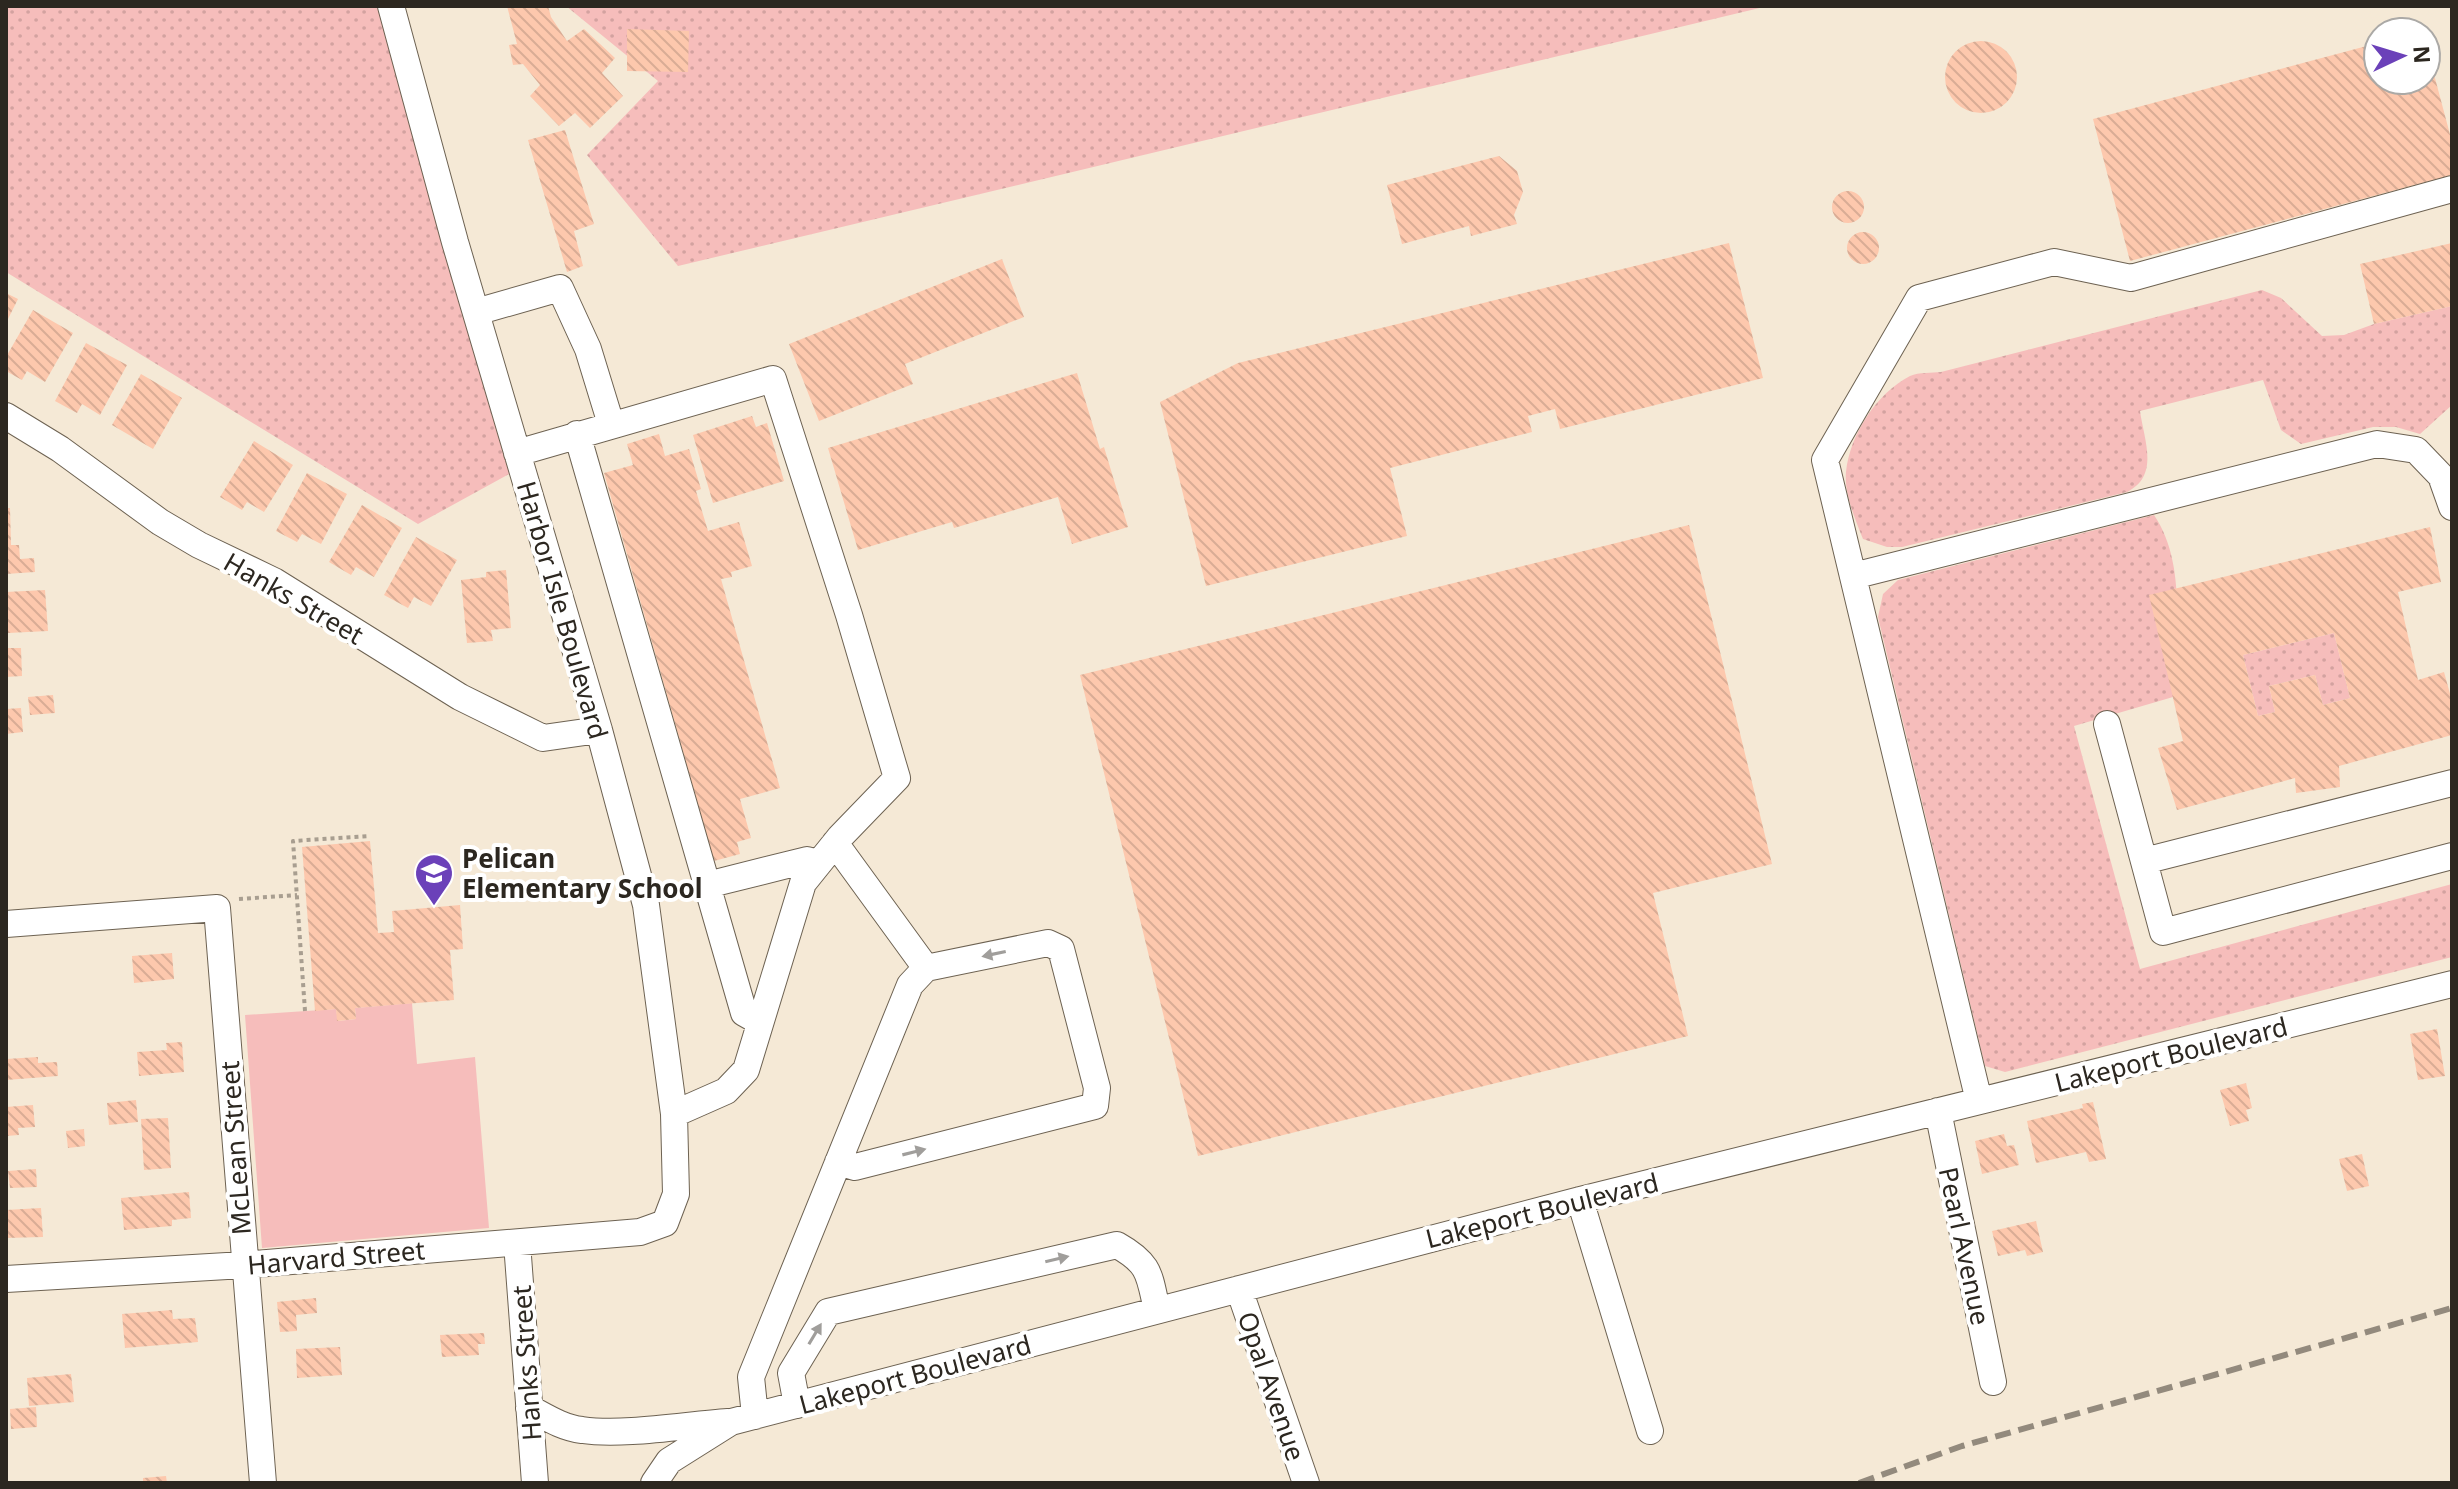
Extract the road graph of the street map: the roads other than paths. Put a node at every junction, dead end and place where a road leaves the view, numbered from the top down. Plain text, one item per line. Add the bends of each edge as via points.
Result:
1 (391, 6) edge
2 (2452, 189) edge
3 (476, 312) junction
4 (6, 416) edge
5 (611, 424) junction
6 (577, 434) junction
7 (517, 453) junction
8 (2452, 507) edge
9 (1853, 576) junction
10 (2107, 724) dead end
11 (599, 730) junction
12 (2452, 783) edge
13 (827, 853) junction
14 (2452, 856) edge
15 (2144, 861) junction
16 (707, 885) junction
17 (6, 924) edge
18 (926, 968) junction
19 (2452, 984) edge
20 (760, 1022) junction
21 (1979, 1101) junction
22 (1938, 1111) junction
23 (674, 1114) junction
24 (838, 1162) junction
25 (1580, 1200) junction
26 (665, 1223) joint
27 (517, 1243) junction
28 (244, 1265) junction
29 (6, 1279) edge
30 (1239, 1289) junction
31 (1157, 1310) junction
32 (1993, 1382) dead end
33 (797, 1405) junction
34 (529, 1408) junction
35 (743, 1419) junction
36 (1650, 1431) dead end
37 (263, 1483) edge
38 (535, 1483) edge
39 (654, 1483) edge
40 (1306, 1483) edge

1 - 3 street, Harbor Isle Boulevard
2 - 9 street via 2131,278 2054,262 1919,298 1825,460
3 - 5 street via 560,288 588,349
3 - 7 street, Harbor Isle Boulevard
4 - 11 street, Hanks Street via 160,522 274,581 460,697 543,738
5 - 6 street
5 - 13 street via 773,379 897,778
6 - 7 street
6 - 16 street
7 - 11 street, Harbor Isle Boulevard
8 - 9 street via 2441,476 2416,450 2377,444
9 - 21 street
10 - 15 street
11 - 23 street, Harbor Isle Boulevard via 646,905
12 - 15 street
13 - 16 street
13 - 18 street
13 - 20 street via 803,883
14 - 15 street via 2163,932
16 - 20 street via 744,1013
17 - 28 street, McLean Street via 226,904
18 - 24 street via 910,985
24 -> 18 street via 855,1167 1095,1106 1097,1088 1061,949 1048,943
19 - 21 street, Lakeport Boulevard
20 - 23 street via 746,1070 726,1091
21 - 22 street, Lakeport Boulevard
22 - 25 street, Lakeport Boulevard
22 - 32 street, Pearl Avenue
23 - 26 street, Harbor Isle Boulevard via 676,1194
24 - 35 street via 751,1377
25 - 30 street, Lakeport Boulevard
25 - 36 street
26 - 27 street, Harvard Street via 640,1232
27 - 28 street, Harvard Street
27 - 34 street, Hanks Street
28 - 29 street, Harvard Street
28 - 37 street, McLean Street
30 - 31 street, Lakeport Boulevard
30 - 40 street, Opal Avenue
31 - 33 street, Lakeport Boulevard
33 -> 31 street via 791,1373 828,1312 1117,1245 1134,1254 1148,1271
33 - 35 street, Lakeport Boulevard
34 - 35 street via 579,1430
34 - 38 street, Hanks Street
35 - 39 street, Lakeport Boulevard via 669,1461

